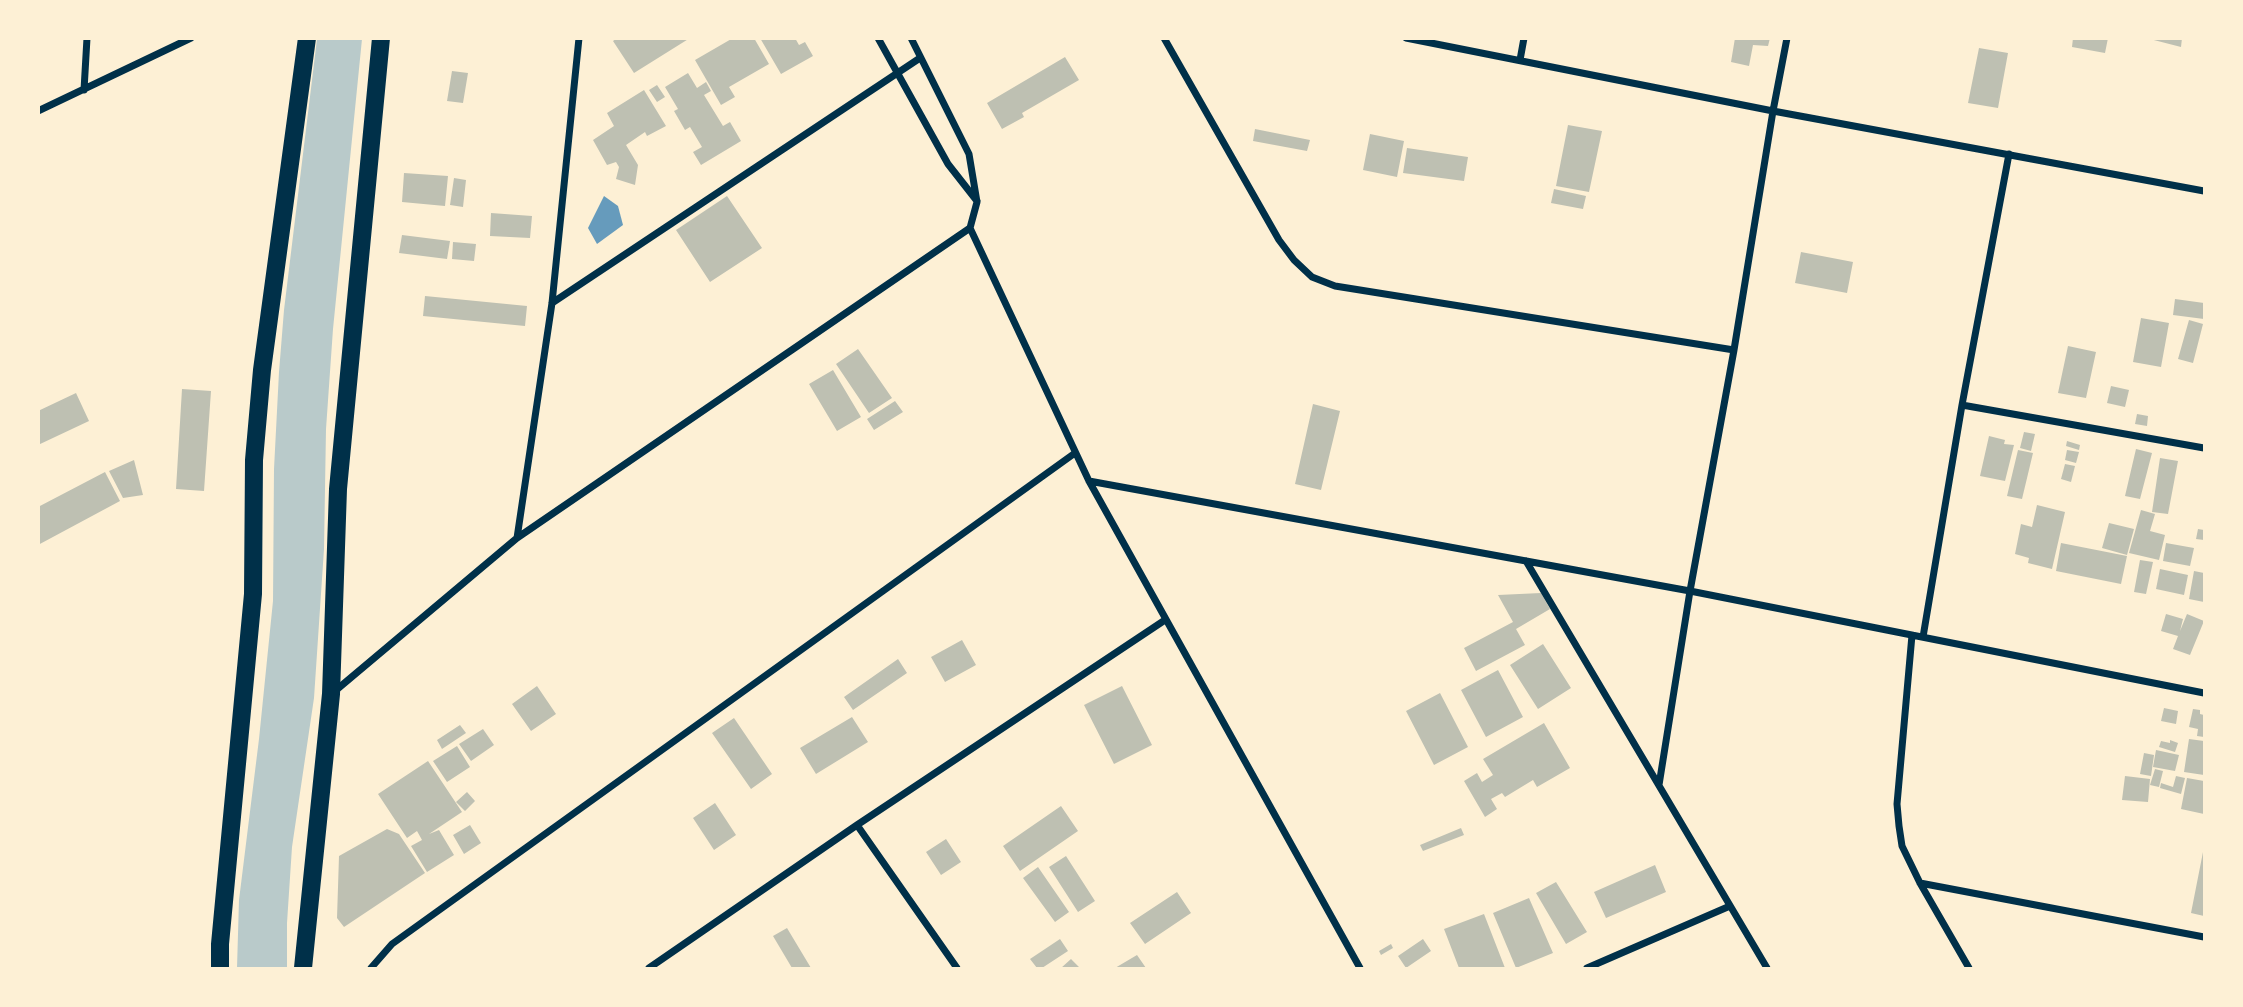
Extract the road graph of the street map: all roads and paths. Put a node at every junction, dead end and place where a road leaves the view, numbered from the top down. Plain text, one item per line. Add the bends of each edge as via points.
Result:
1 (87, 38) edge
2 (191, 38) edge
3 (307, 38) edge
4 (381, 38) edge
5 (579, 38) edge
6 (877, 38) edge
7 (911, 38) edge
8 (1164, 38) edge
9 (1406, 38) edge
10 (1524, 38) edge
11 (1787, 38) edge
12 (920, 58) junction
13 (1520, 60) junction
14 (897, 73) junction
15 (84, 90) junction
16 (38, 111) edge
17 (1773, 111) junction
18 (2009, 154) junction
19 (2204, 191) edge
20 (977, 202) junction
21 (970, 228) junction
22 (552, 303) junction
23 (1734, 350) junction
24 (1962, 405) junction
25 (2204, 448) edge
26 (1075, 453) junction
27 (1089, 481) junction
28 (517, 538) junction
29 (1526, 561) junction
30 (1690, 591) junction
31 (1165, 620) junction
32 (1912, 635) junction
33 (1923, 637) junction
34 (2204, 693) edge
35 (331, 694) junction
36 (1659, 785) junction
37 (858, 825) junction
38 (1920, 883) junction
39 (1730, 906) junction
40 (2204, 937) edge
41 (220, 968) edge
42 (303, 968) edge
43 (371, 968) edge
44 (649, 968) edge
45 (957, 968) edge
46 (1360, 968) edge
47 (1587, 968) edge
48 (1767, 968) edge
49 (1969, 968) edge

1 - 15 street
2 - 15 street
3 - 41 main road via 261,370 254,460 253,594
4 - 35 main road via 338,489
5 - 22 street
6 - 14 street
7 - 12 street
8 - 23 street via 1279,240 1312,277 1335,286
9 - 13 street
10 - 13 street
11 - 17 street
12 - 14 street
12 - 20 street via 969,154
13 - 17 street
14 - 20 street via 948,164
14 - 22 street
15 - 16 street
17 - 18 street
17 - 23 street
18 - 19 street
18 - 24 street
20 - 21 street
21 - 26 street
21 - 28 street
22 - 28 street
23 - 30 street
24 - 25 street
24 - 33 street
26 - 27 street
26 - 43 street via 392,944
27 - 29 street
27 - 31 street
28 - 35 street
29 - 30 street
29 - 36 street
30 - 32 street
30 - 36 street
31 - 37 street
31 - 46 street
32 - 33 street
32 - 38 street via 1897,804 1902,846
33 - 34 street
35 - 42 main road
36 - 39 street
37 - 44 street
37 - 45 street
38 - 40 street
38 - 49 street
39 - 47 street
39 - 48 street

